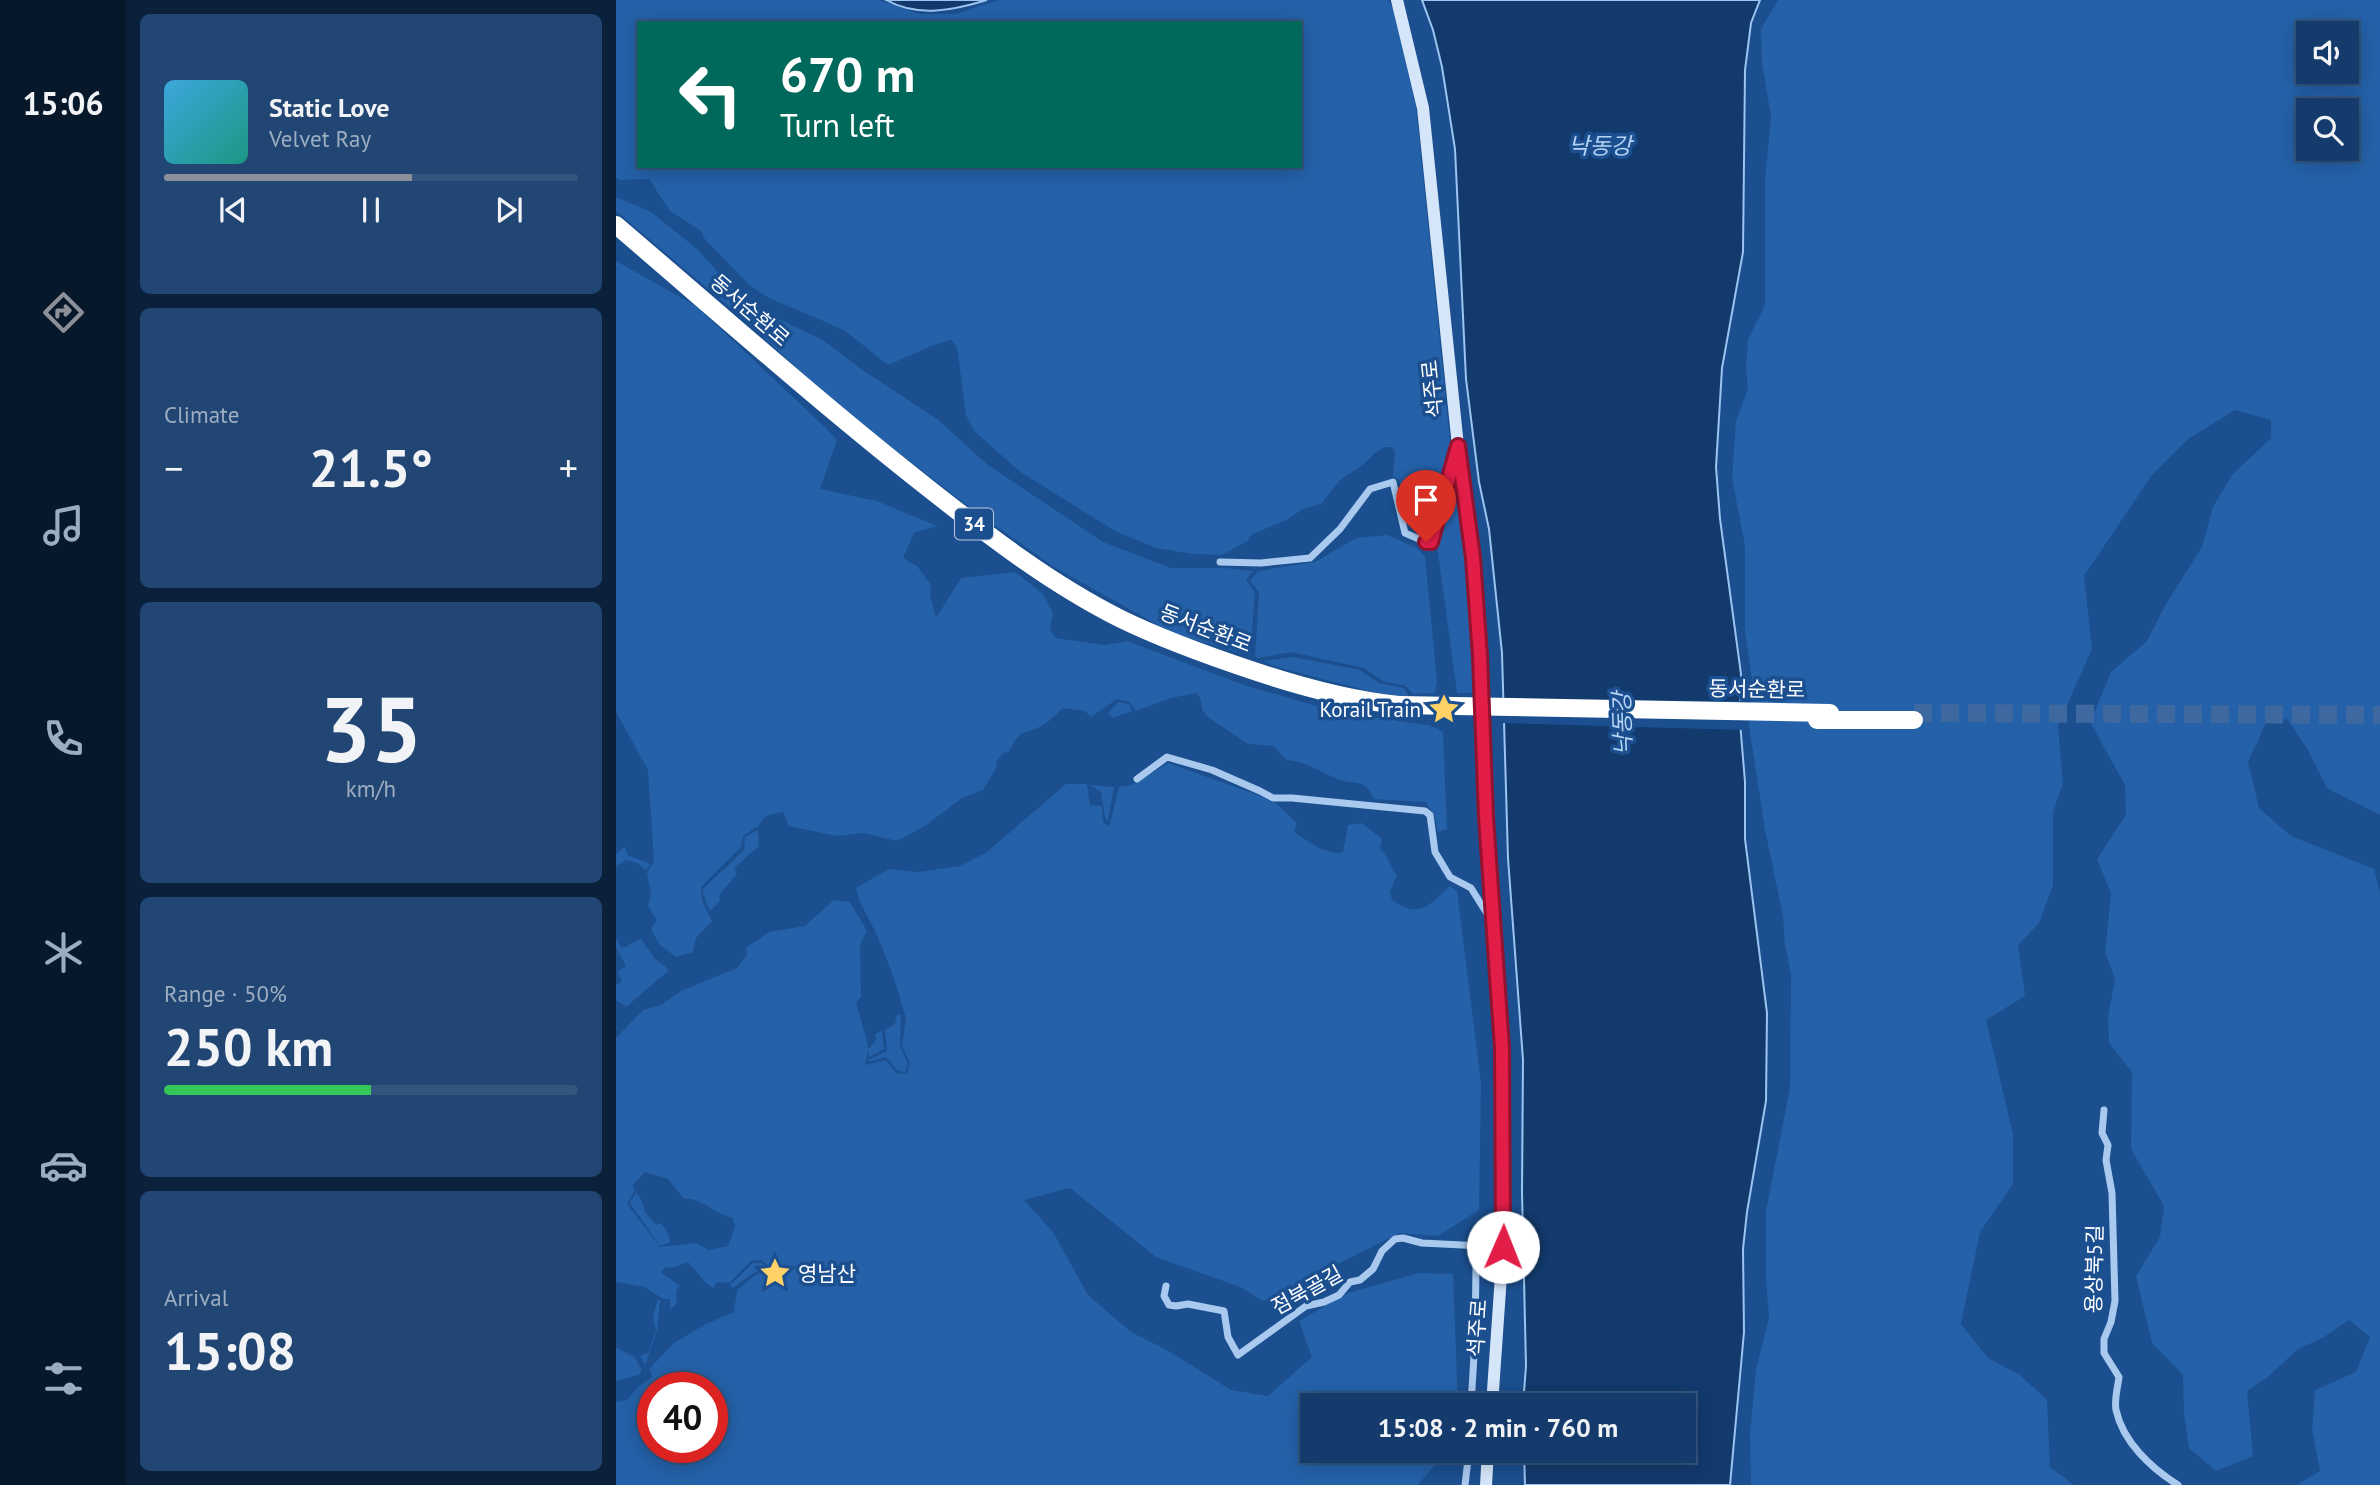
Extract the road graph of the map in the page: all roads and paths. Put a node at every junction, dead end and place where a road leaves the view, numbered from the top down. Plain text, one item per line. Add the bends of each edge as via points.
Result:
1 (1397, 0) edge
2 (616, 225) edge
3 (616, 235) edge
4 (1458, 446) junction
5 (1220, 562) dead end
6 (1397, 709) junction
7 (1914, 717) tunnel mouth
8 (1137, 779) dead end
9 (1493, 923) junction
10 (2104, 1110) dead end
11 (1481, 1246) junction
12 (1503, 1247) junction
13 (1166, 1286) dead end
14 (1472, 1393) edge
15 (1493, 1393) edge
16 (1468, 1463) edge
17 (1487, 1463) edge
18 (1465, 1485) edge
19 (1486, 1485) edge
20 (2178, 1485) edge

1 - 4 street, 석주로 via 1423,108
2 - 6 highway, 동서순환로 / 34 via 862,436 1054,581 1188,649 1344,698
3 - 6 highway, 동서순환로 / 34 via 862,446 1054,591 1188,659 1354,707
4 - 5 street via 1431,542 1405,533 1393,482 1370,489 1340,530 1310,558
4 - 9 street, 석주로 via 1473,558
6 - 7 highway, 동서순환로 / 34, bridge
8 - 9 street via 1167,757 1213,770 1273,798 1425,811 1430,815 1435,852 1450,877 1471,887
9 - 12 street, 석주로 via 1502,1048
10 - 20 street, 용상북5길 via 2115,1301 2104,1353 2119,1377 2115,1408 2127,1436 2144,1458
11 - 12 street, 점북골길
11 - 13 street, 점북골길 via 1395,1239 1360,1280 1350,1282 1339,1295 1306,1306 1238,1355 1228,1337 1224,1311 1169,1305 1164,1296
11 - 14 street via 1476,1266
12 - 15 street, 석주로
16 - 18 street
17 - 19 street

